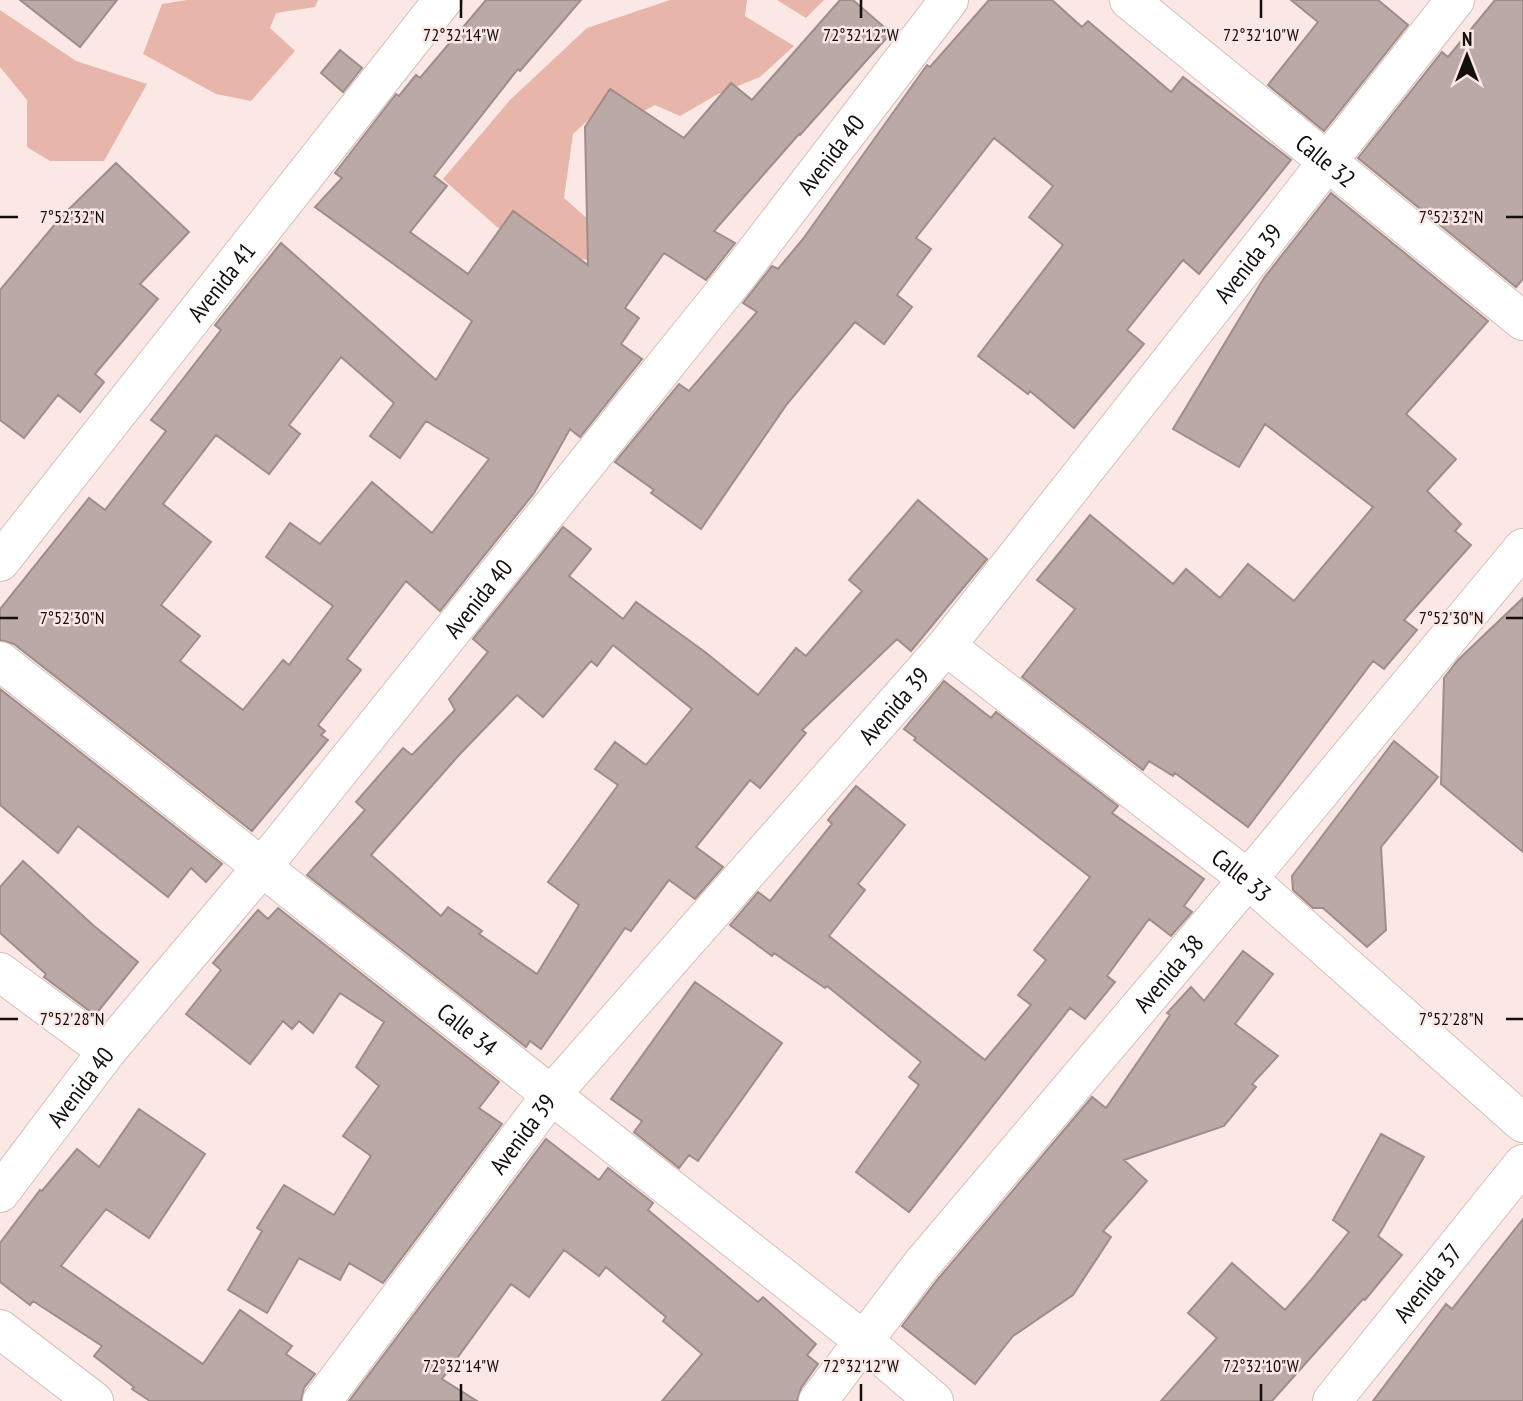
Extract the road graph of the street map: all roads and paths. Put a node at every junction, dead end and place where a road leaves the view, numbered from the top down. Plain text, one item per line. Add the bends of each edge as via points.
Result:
1 (443, 0) edge
2 (949, 0) edge
3 (1129, 0) edge
4 (1455, 0) edge
5 (1327, 160) junction
6 (1523, 321) edge
7 (1523, 548) edge
8 (0, 562) edge
9 (946, 646) junction
10 (0, 661) edge
11 (262, 867) junction
12 (1248, 879) junction
13 (0, 972) edge
14 (107, 1051) junction
15 (551, 1095) junction
16 (1523, 1123) edge
17 (1523, 1164) edge
18 (0, 1193) edge
19 (0, 1329) edge
20 (864, 1341) junction
21 (94, 1401) edge
22 (322, 1401) edge
23 (818, 1401) edge
24 (934, 1401) edge
25 (1332, 1401) edge

1 - 8 street, Avenida 41
2 - 11 street, Avenida 40 via 741,271
3 - 5 street, Calle 32
4 - 5 street, Avenida 39
5 - 6 street, Calle 32
5 - 9 street, Avenida 39
7 - 12 street, Avenida 38
9 - 12 street, Calle 33
9 - 15 street, Avenida 39
10 - 11 street, Calle 34
11 - 14 street, Avenida 40
11 - 15 street, Calle 34
12 - 16 street, Calle 33
12 - 20 street, Avenida 38 via 922,1264
13 - 14 street
14 - 18 street, Avenida 40
15 - 20 street, Calle 34
15 - 22 street, Avenida 39
17 - 25 street, Avenida 37
19 - 21 street
20 - 23 street, Avenida 38
20 - 24 street, Calle 34

